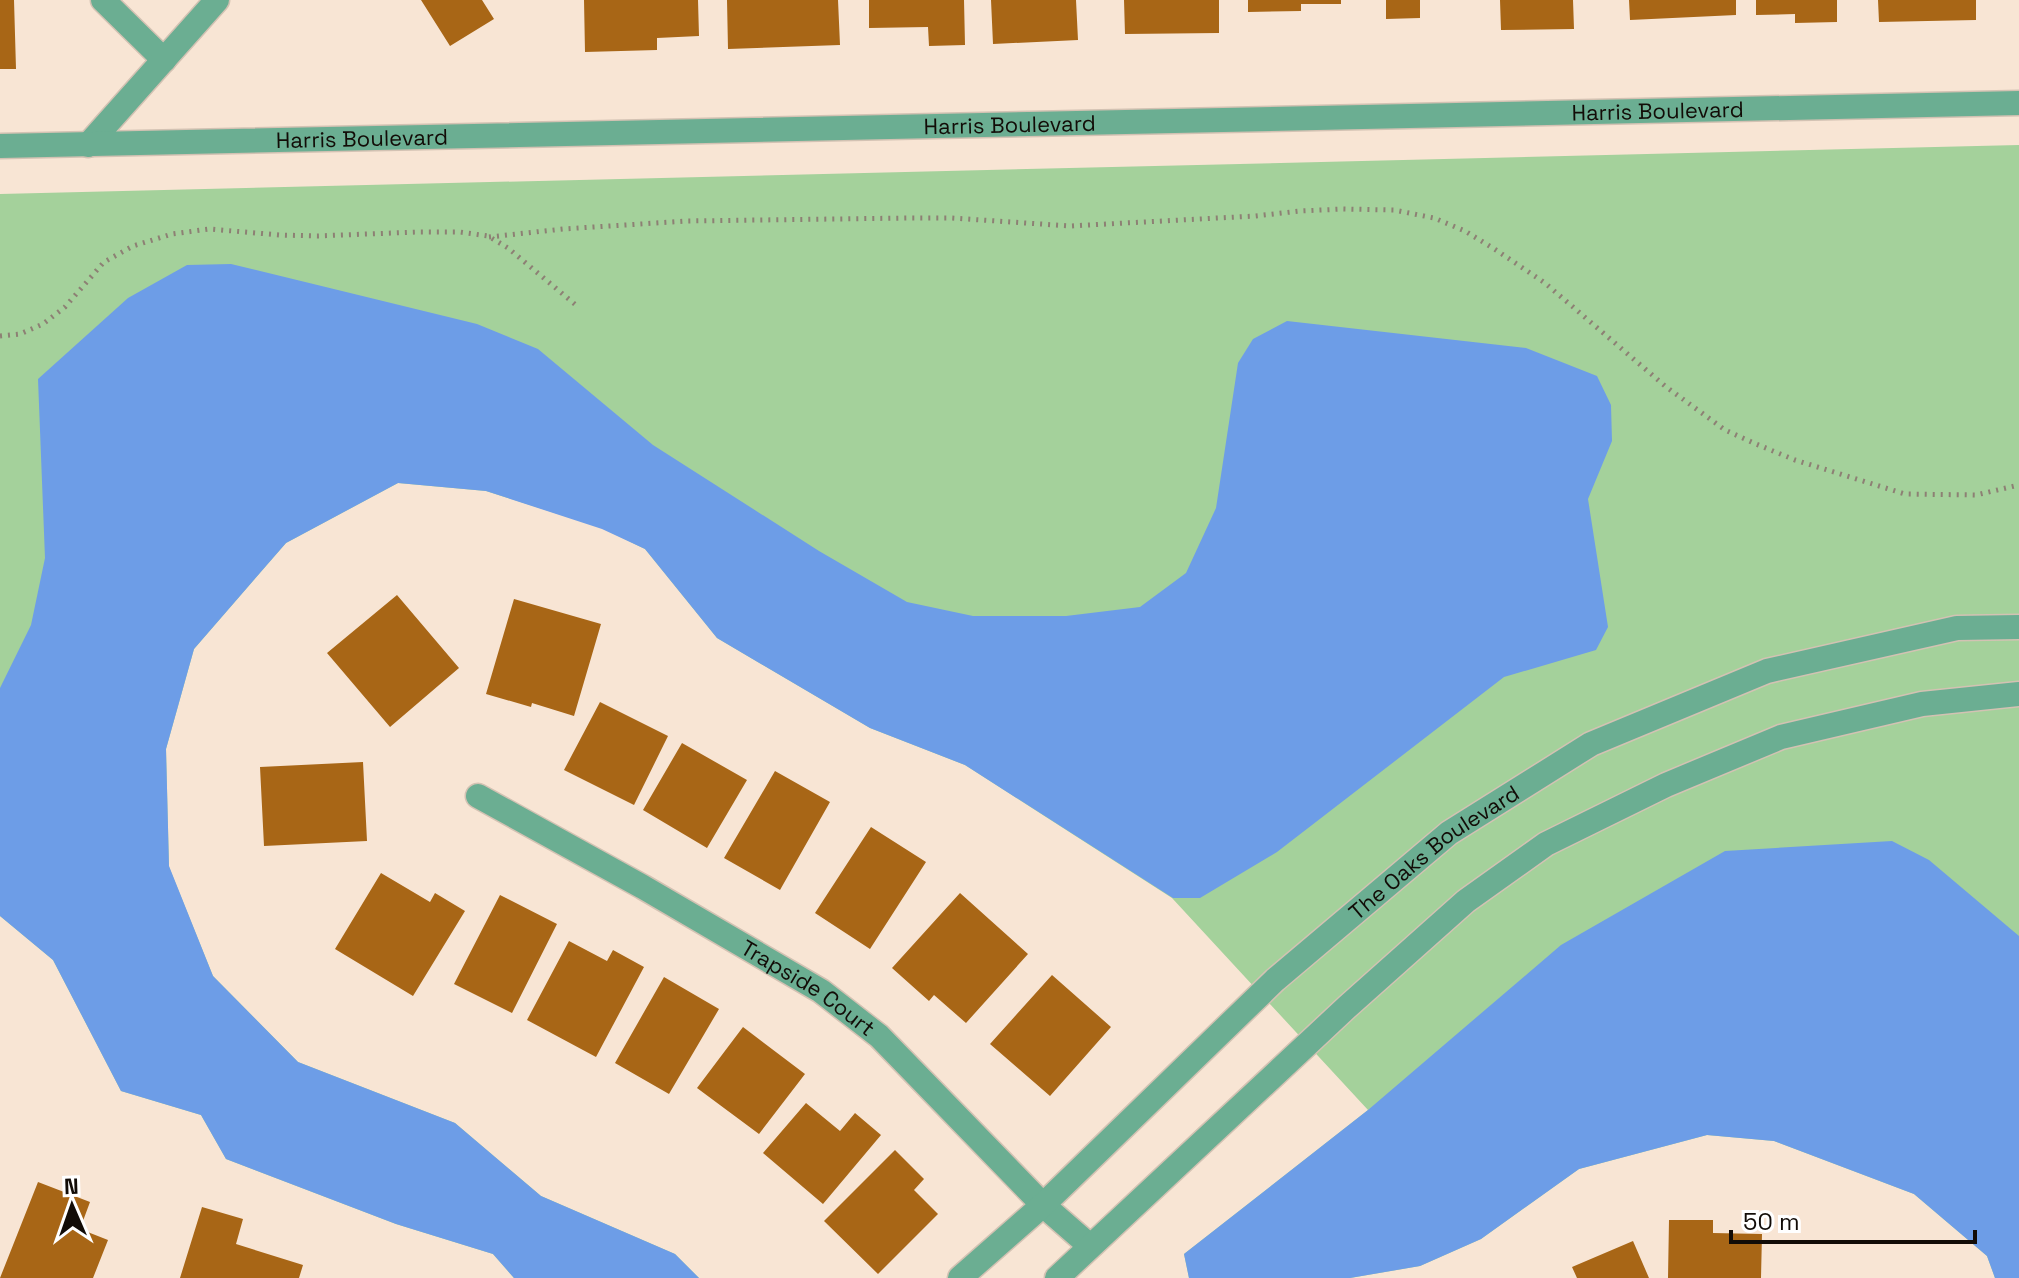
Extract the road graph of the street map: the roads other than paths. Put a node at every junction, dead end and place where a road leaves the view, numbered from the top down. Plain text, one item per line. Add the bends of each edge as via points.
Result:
1 (103, 0) edge
2 (217, 0) edge
3 (164, 60) junction
4 (2019, 103) edge
5 (88, 145) junction
6 (0, 146) edge
7 (2019, 627) edge
8 (2019, 694) edge
9 (478, 796) dead end
10 (1043, 1205) junction
11 (1090, 1246) junction
12 (960, 1278) edge
13 (1057, 1278) edge

1 - 3 street
2 - 3 street
3 - 5 street
4 - 5 street, Harris Boulevard
5 - 6 street, Harris Boulevard
7 - 10 street, The Oaks Boulevard via 1957,628 1767,671 1591,744 1449,833 1275,980
8 - 11 street via 1922,704 1781,737 1546,844 1466,901
9 - 10 street, Trapside Court via 821,991 879,1036
10 - 11 street, Trapside Court
10 - 12 street, The Oaks Boulevard
11 - 13 street

